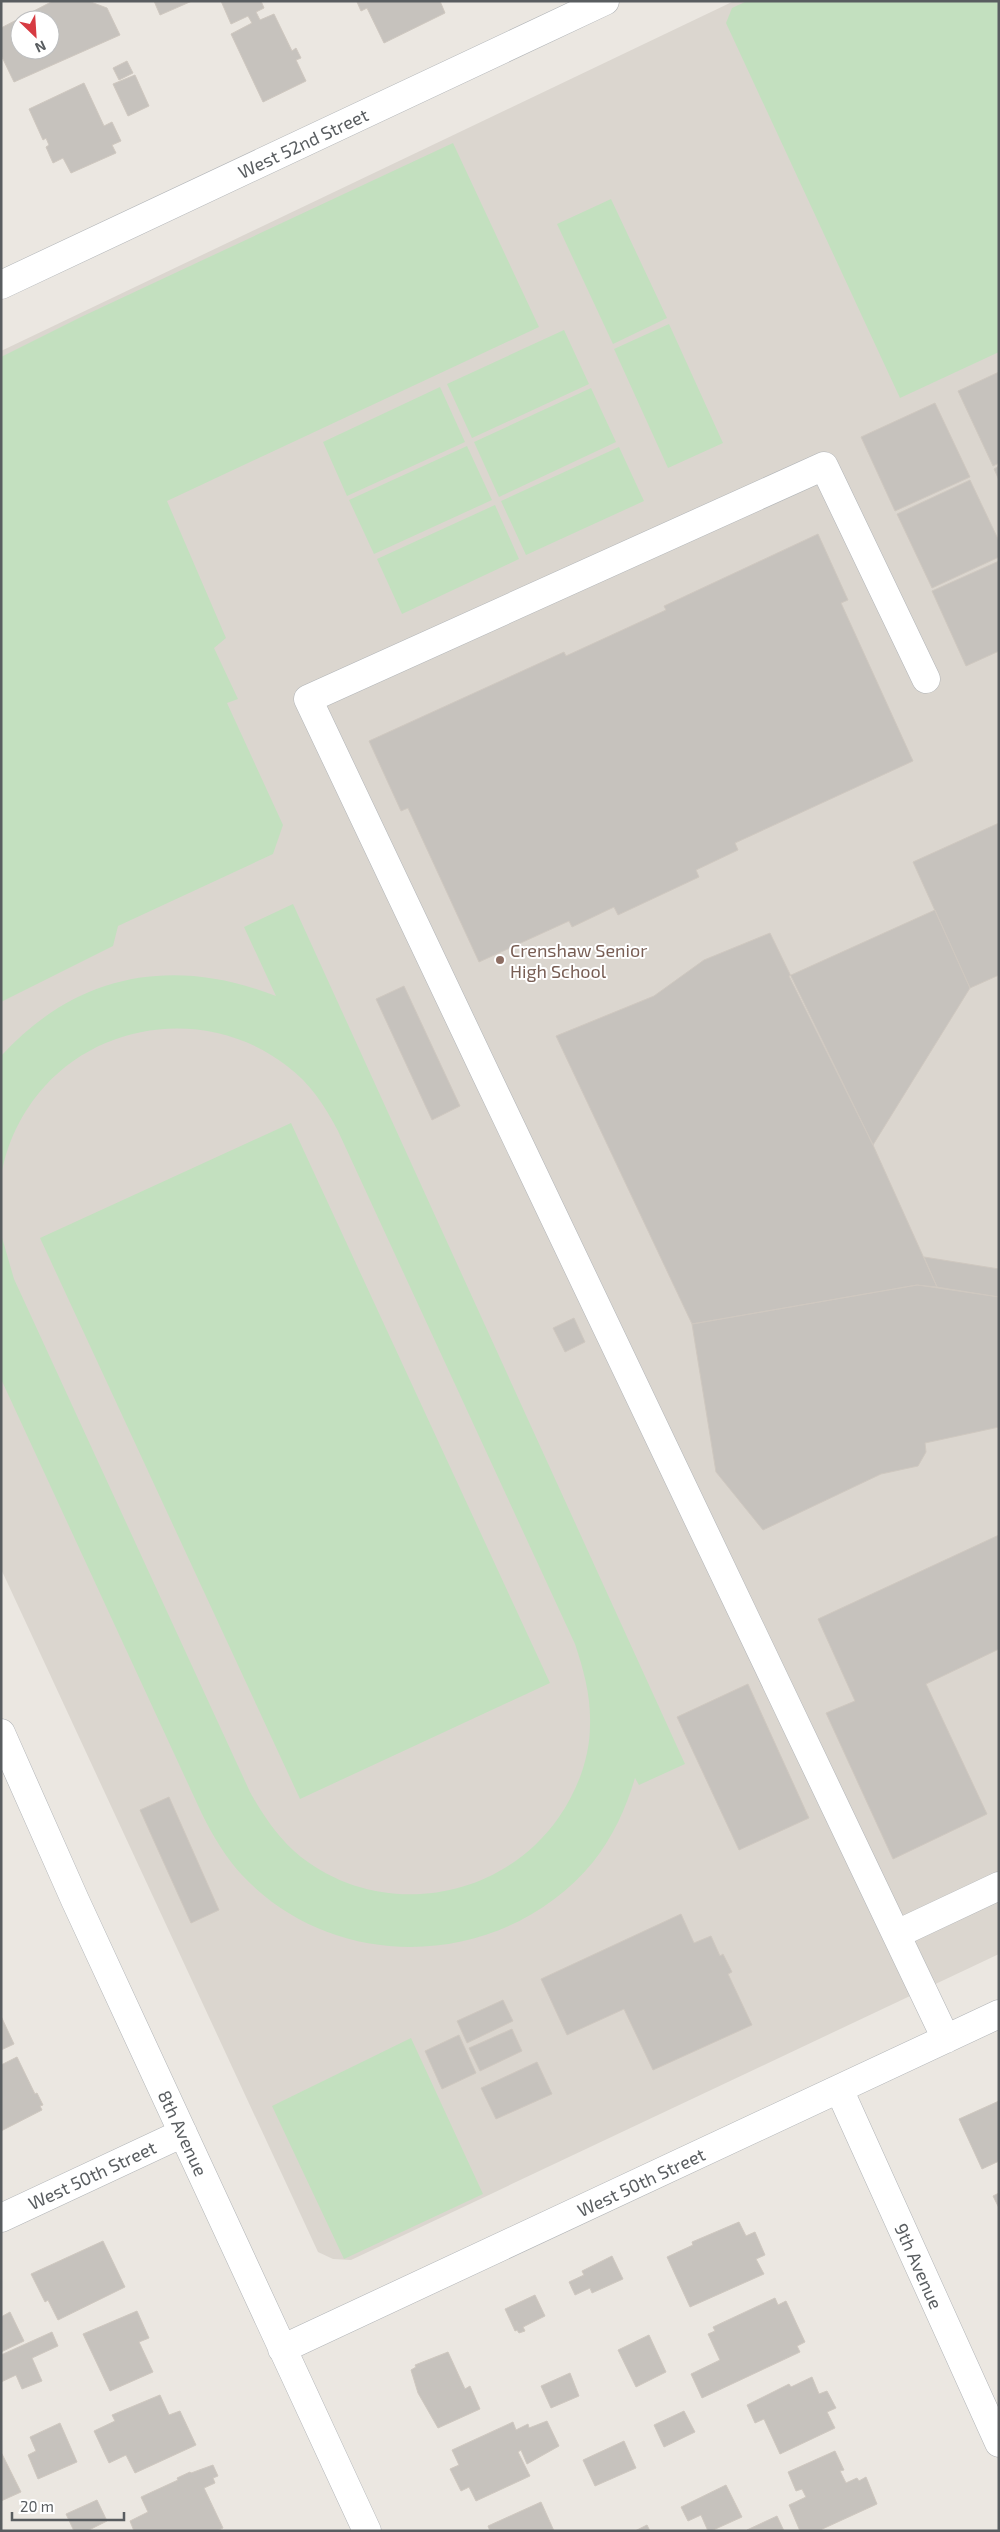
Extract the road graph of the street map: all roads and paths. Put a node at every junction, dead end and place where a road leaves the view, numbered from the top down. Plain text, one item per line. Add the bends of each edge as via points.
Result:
1 (605, 1) edge
2 (557, 11) edge
3 (1, 285) edge
4 (926, 679) dead end
5 (1, 1733) edge
6 (999, 1886) edge
7 (897, 1934) junction
8 (999, 2014) edge
9 (946, 2039) junction
10 (839, 2089) junction
11 (183, 2132) junction
12 (1, 2218) edge
13 (282, 2348) junction
14 (999, 2443) edge
15 (367, 2531) edge

1 - 2 street, West 52nd Street
2 - 3 street, West 52nd Street
4 - 7 street via 824,466 308,699
5 - 11 street, 8th Avenue
6 - 7 street
7 - 9 street
8 - 9 street, West 50th Street
9 - 10 street, West 50th Street
10 - 13 street, West 50th Street
10 - 14 street, 9th Avenue
11 - 12 street, West 50th Street
11 - 13 street, 8th Avenue
13 - 15 street, 8th Avenue

